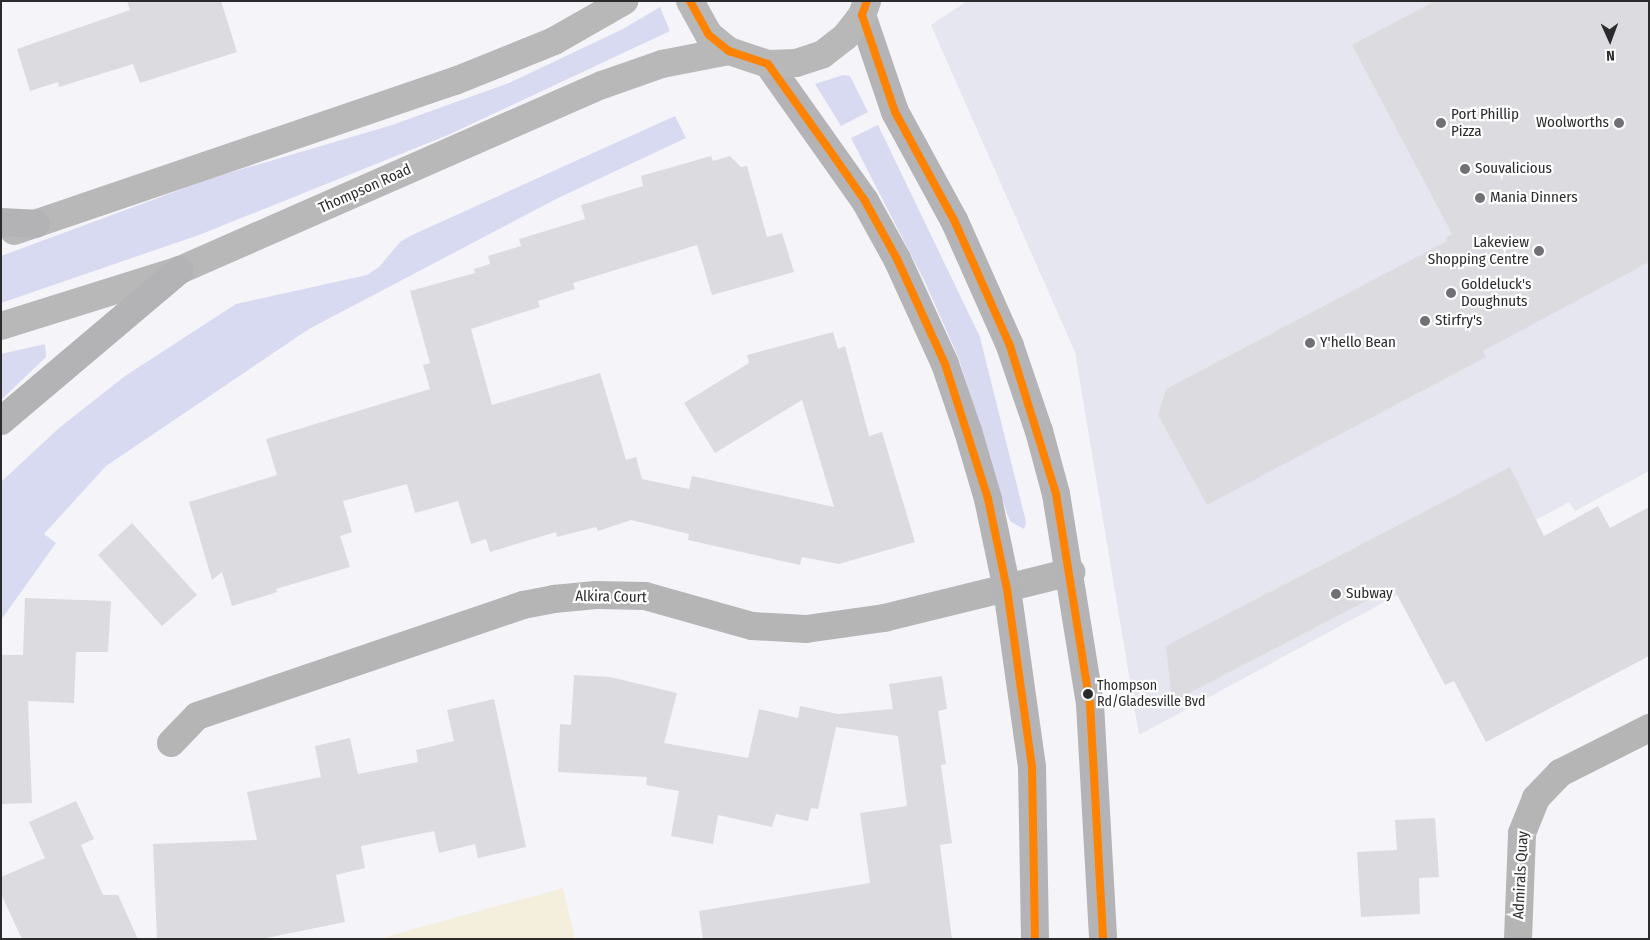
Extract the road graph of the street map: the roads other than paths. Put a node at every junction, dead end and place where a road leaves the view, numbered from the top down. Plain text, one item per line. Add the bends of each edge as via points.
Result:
1 (624, 1) edge
2 (690, 1) edge
3 (865, 8) edge
4 (729, 51) junction
5 (768, 64) junction
6 (1, 222) edge
7 (36, 224) junction
8 (1, 236) edge
9 (180, 270) junction
10 (1, 326) edge
11 (1, 420) edge
12 (1071, 572) junction
13 (1007, 589) junction
14 (1649, 728) edge
15 (171, 743) dead end
16 (1035, 939) edge
17 (1102, 939) edge
18 (1518, 939) edge

1 - 7 main road via 554,41 455,81
2 - 4 main road via 709,35
3 - 5 main road via 845,37 823,54 796,63
3 - 12 main road via 895,112 954,220 1010,346 1039,431 1056,494
4 - 5 main road
4 - 9 main road, Thompson Road via 662,64 602,85
5 - 13 main road via 865,201 897,259 945,364 988,499
6 - 7 highway
7 - 8 main road
9 - 10 main road, Thompson Road
9 - 11 highway
12 - 13 street, Alkira Court
12 - 17 main road via 1090,704
13 - 15 street, Alkira Court via 884,618 806,629 752,626 645,596 596,594 554,598 523,605 197,716
13 - 16 main road via 1032,767
14 - 18 street, Admirals Quay via 1560,773 1536,798 1522,833

